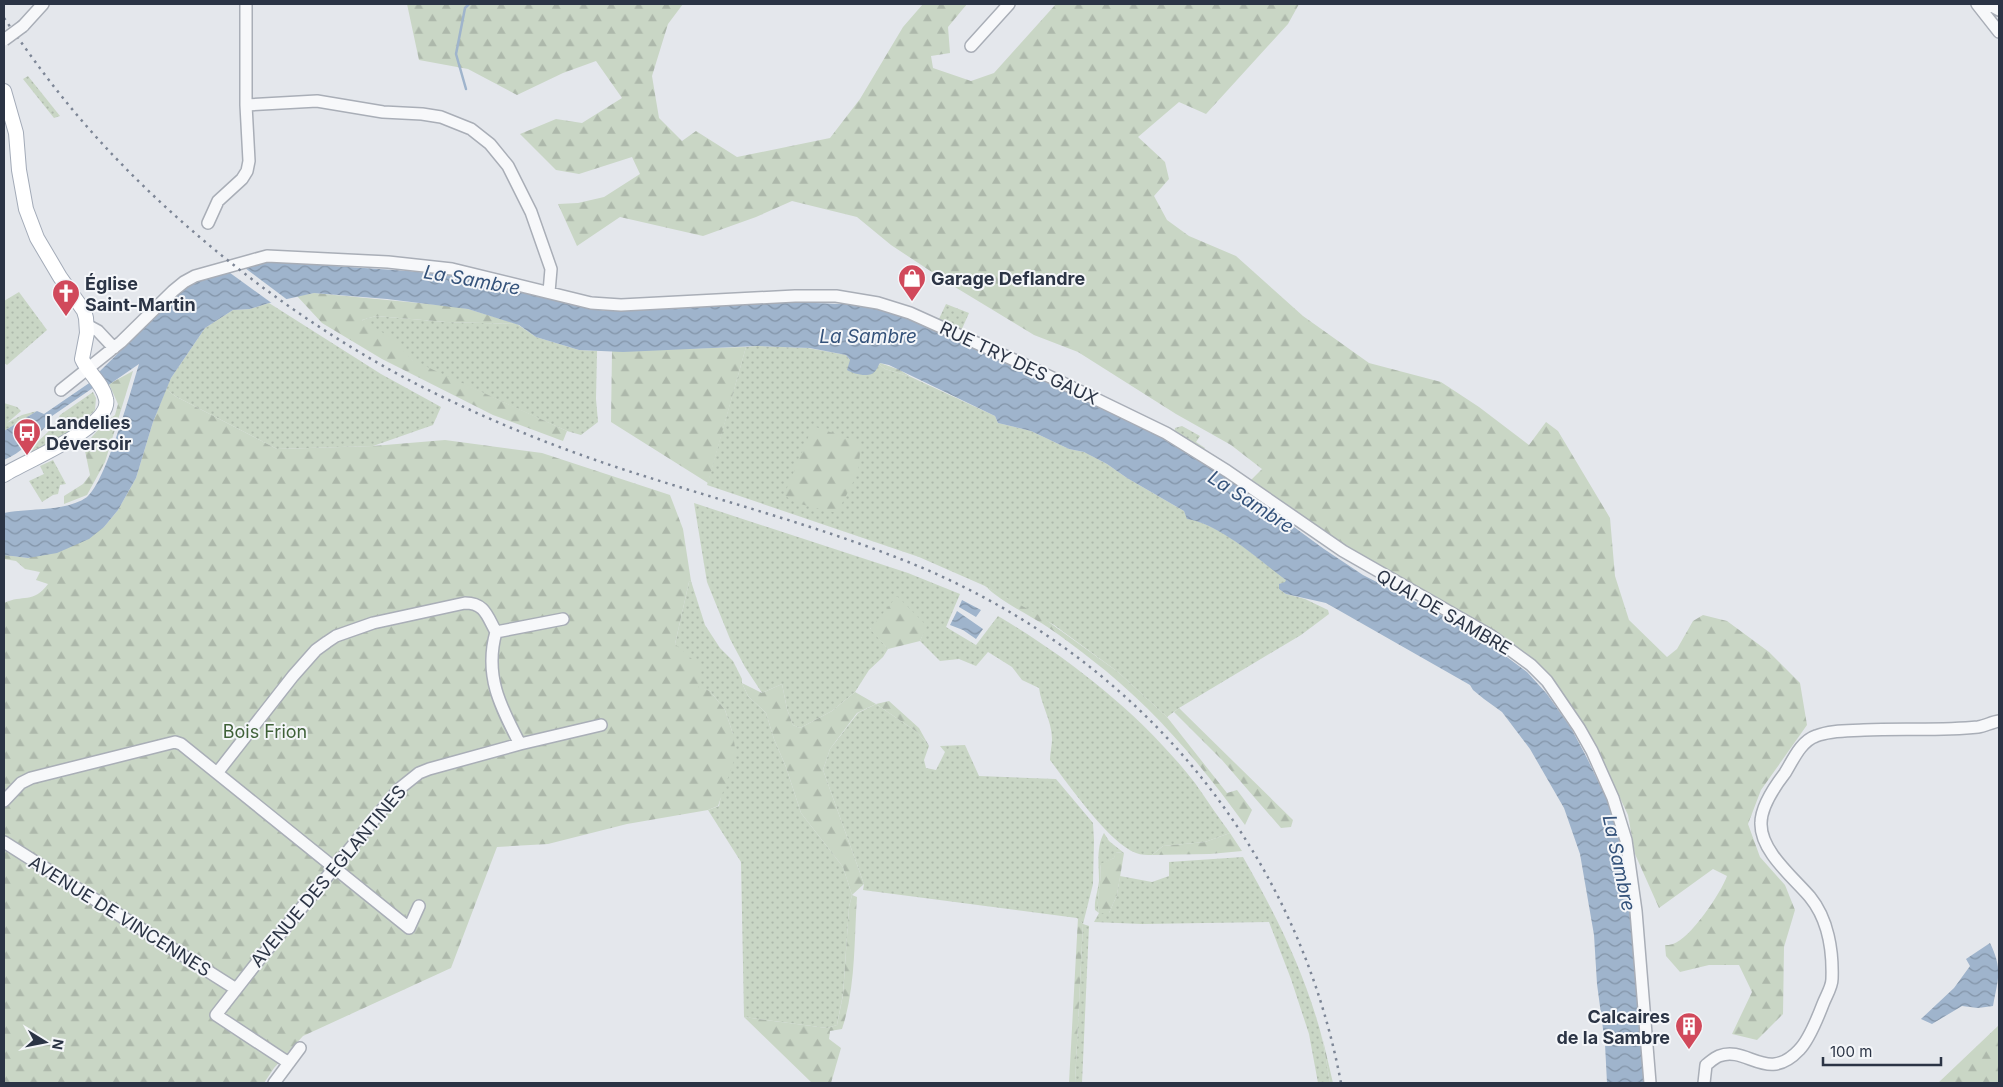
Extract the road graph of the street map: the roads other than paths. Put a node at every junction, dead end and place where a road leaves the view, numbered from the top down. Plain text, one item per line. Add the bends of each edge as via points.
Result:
1 (43, 4) edge
2 (246, 4) edge
3 (1009, 4) edge
4 (1978, 4) edge
5 (1988, 4) edge
6 (31, 8) edge
7 (1999, 10) edge
8 (1999, 32) edge
9 (4, 40) edge
10 (971, 46) dead end
11 (4, 91) edge
12 (246, 105) junction
13 (8, 116) edge
14 (208, 224) dead end
15 (548, 292) junction
16 (88, 325) junction
17 (114, 348) junction
18 (94, 378) junction
19 (61, 390) dead end
20 (1211, 460) joint
21 (4, 475) edge
22 (564, 618) dead end
23 (496, 632) junction
24 (1999, 721) edge
25 (601, 725) dead end
26 (520, 744) junction
27 (217, 774) junction
28 (4, 800) edge
29 (4, 842) edge
30 (334, 868) junction
31 (419, 906) dead end
32 (236, 989) junction
33 (300, 1048) dead end
34 (289, 1063) junction
35 (274, 1083) edge
36 (1650, 1083) edge
37 (1704, 1083) edge

1 - 6 street
2 - 12 street
3 - 10 street
4 - 8 street
5 - 7 street
6 - 9 street, bridge via 23,26
11 - 13 main road
12 - 14 street via 247,171 218,201
12 - 15 street via 317,100 383,112 441,117 471,130 490,144 508,166 531,212 551,268
13 - 16 main road via 16,132 21,189 37,238 84,311
15 - 17 street, RUE TRY DES GAUX via 452,269 267,256 184,282
15 - 20 street, RUE TRY DES GAUX via 591,303 621,305 795,296 836,296 878,303 910,313 1119,409
16 - 17 street via 98,330
16 - 18 main road via 82,359
17 - 18 street, RUE TRY DES GAUX
18 - 19 street, RUE TRY DES GAUX
18 - 21 main road via 107,404 97,419 66,443
20 - 36 street, QUAI DE SAMBRE via 1343,551 1497,640 1531,665 1563,703 1604,775 1621,818 1636,911
22 - 23 street
23 - 26 street via 491,659 494,685
23 - 27 street via 482,607 465,603 373,623 336,636 316,650 293,676
24 - 37 street via 1980,727 1830,733 1815,736 1803,744 1765,806 1760,824 1773,856 1822,914 1830,944 1832,980 1801,1049 1789,1060 1762,1064 1733,1054 1718,1056 1706,1065
25 - 26 street, AVENUE DES EGLANTINES
26 - 30 street, AVENUE DES EGLANTINES via 430,769 408,780
27 - 28 street via 181,744 169,742 31,778
27 - 30 street
29 - 32 street, AVENUE DE VINCENNES
30 - 31 street via 409,928
30 - 32 street, AVENUE DES EGLANTINES
32 - 34 street, AVENUE DES EGLANTINES via 216,1015
33 - 34 street
34 - 35 street

